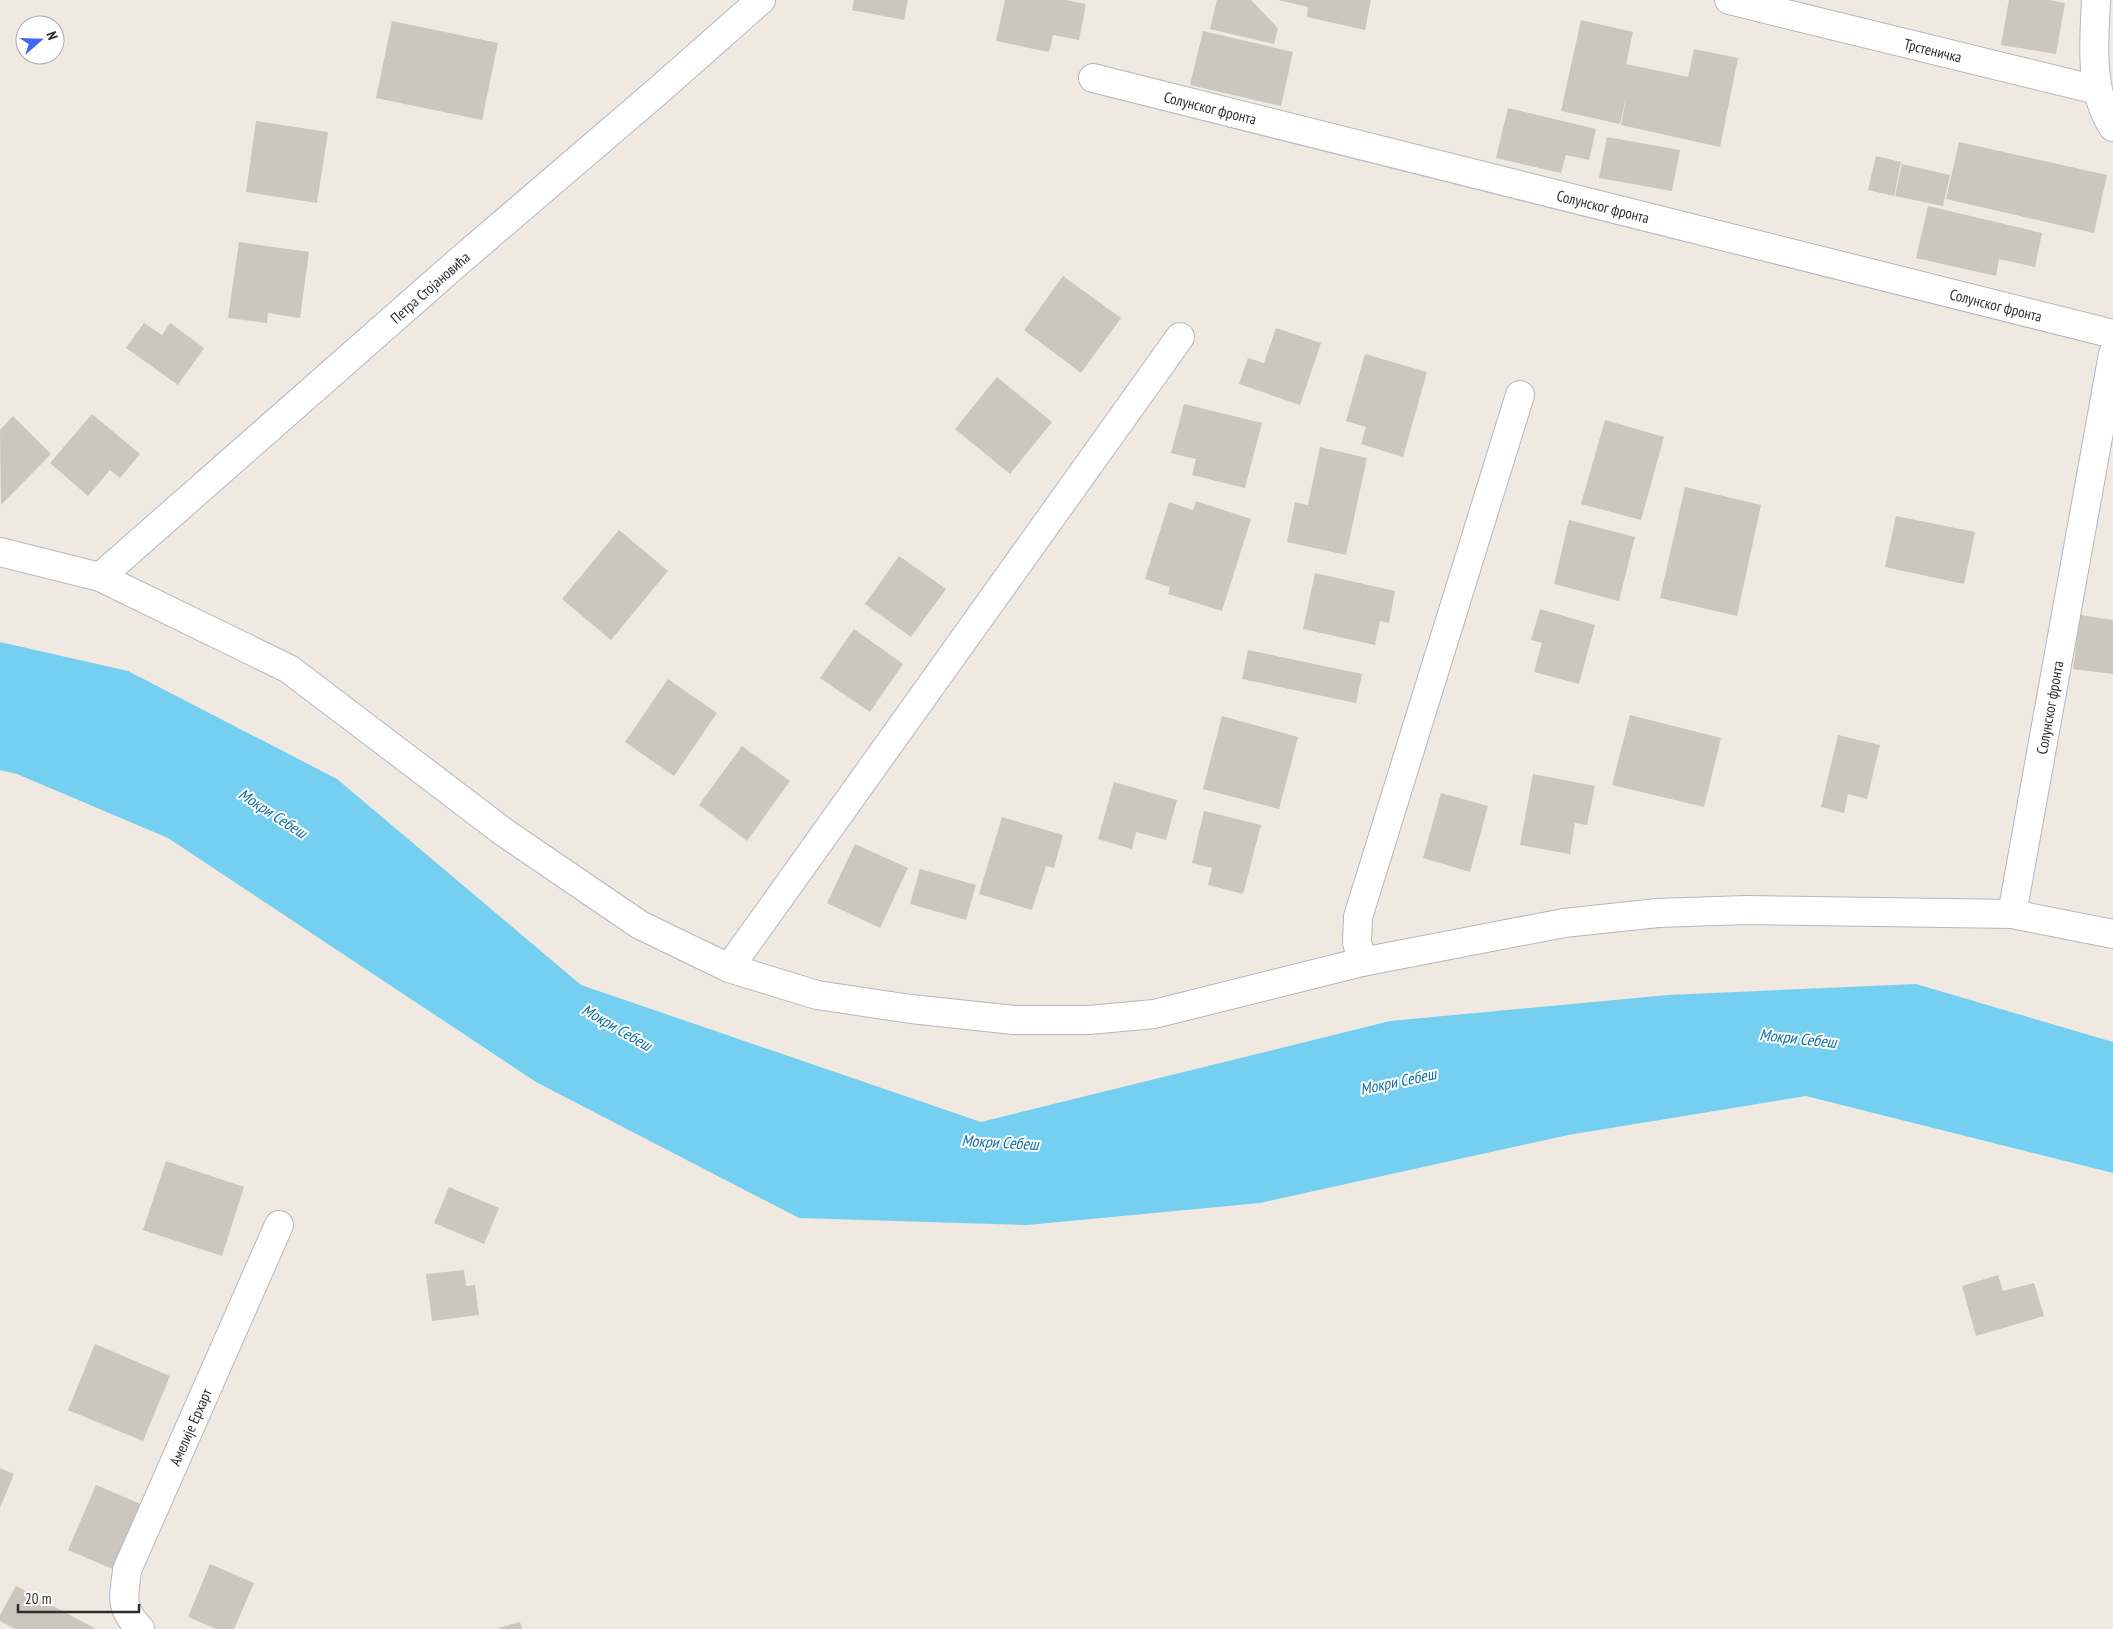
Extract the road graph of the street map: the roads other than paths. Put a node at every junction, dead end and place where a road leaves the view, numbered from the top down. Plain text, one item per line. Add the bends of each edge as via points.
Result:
1 (761, 0) edge
2 (1729, 0) edge
3 (2096, 0) edge
4 (1093, 78) dead end
5 (2097, 90) junction
6 (2113, 127) edge
7 (2113, 334) edge
8 (1180, 337) dead end
9 (2113, 354) edge
10 (1520, 395) dead end
11 (0, 552) edge
12 (100, 577) junction
13 (2012, 914) junction
14 (2113, 934) edge
15 (1362, 962) junction
16 (729, 968) junction
17 (278, 1225) dead end
18 (140, 1629) edge

1 - 12 street, Петра Стојановића
2 - 5 street, Трстеничка
3 - 5 street
4 - 7 street, Солунског фронта
5 - 6 street via 2103,112
8 - 16 street
9 - 13 street, Солунског фронта
10 - 15 street via 1358,917 1356,942
11 - 12 street
12 - 16 street via 290,669 506,833 640,925
13 - 14 street
13 - 15 street via 1746,910 1658,914 1564,923
15 - 16 street via 1154,1014 1089,1020 1022,1020 902,1008 817,995
17 - 18 street, Амелије Ерхарт via 127,1570 123,1604

